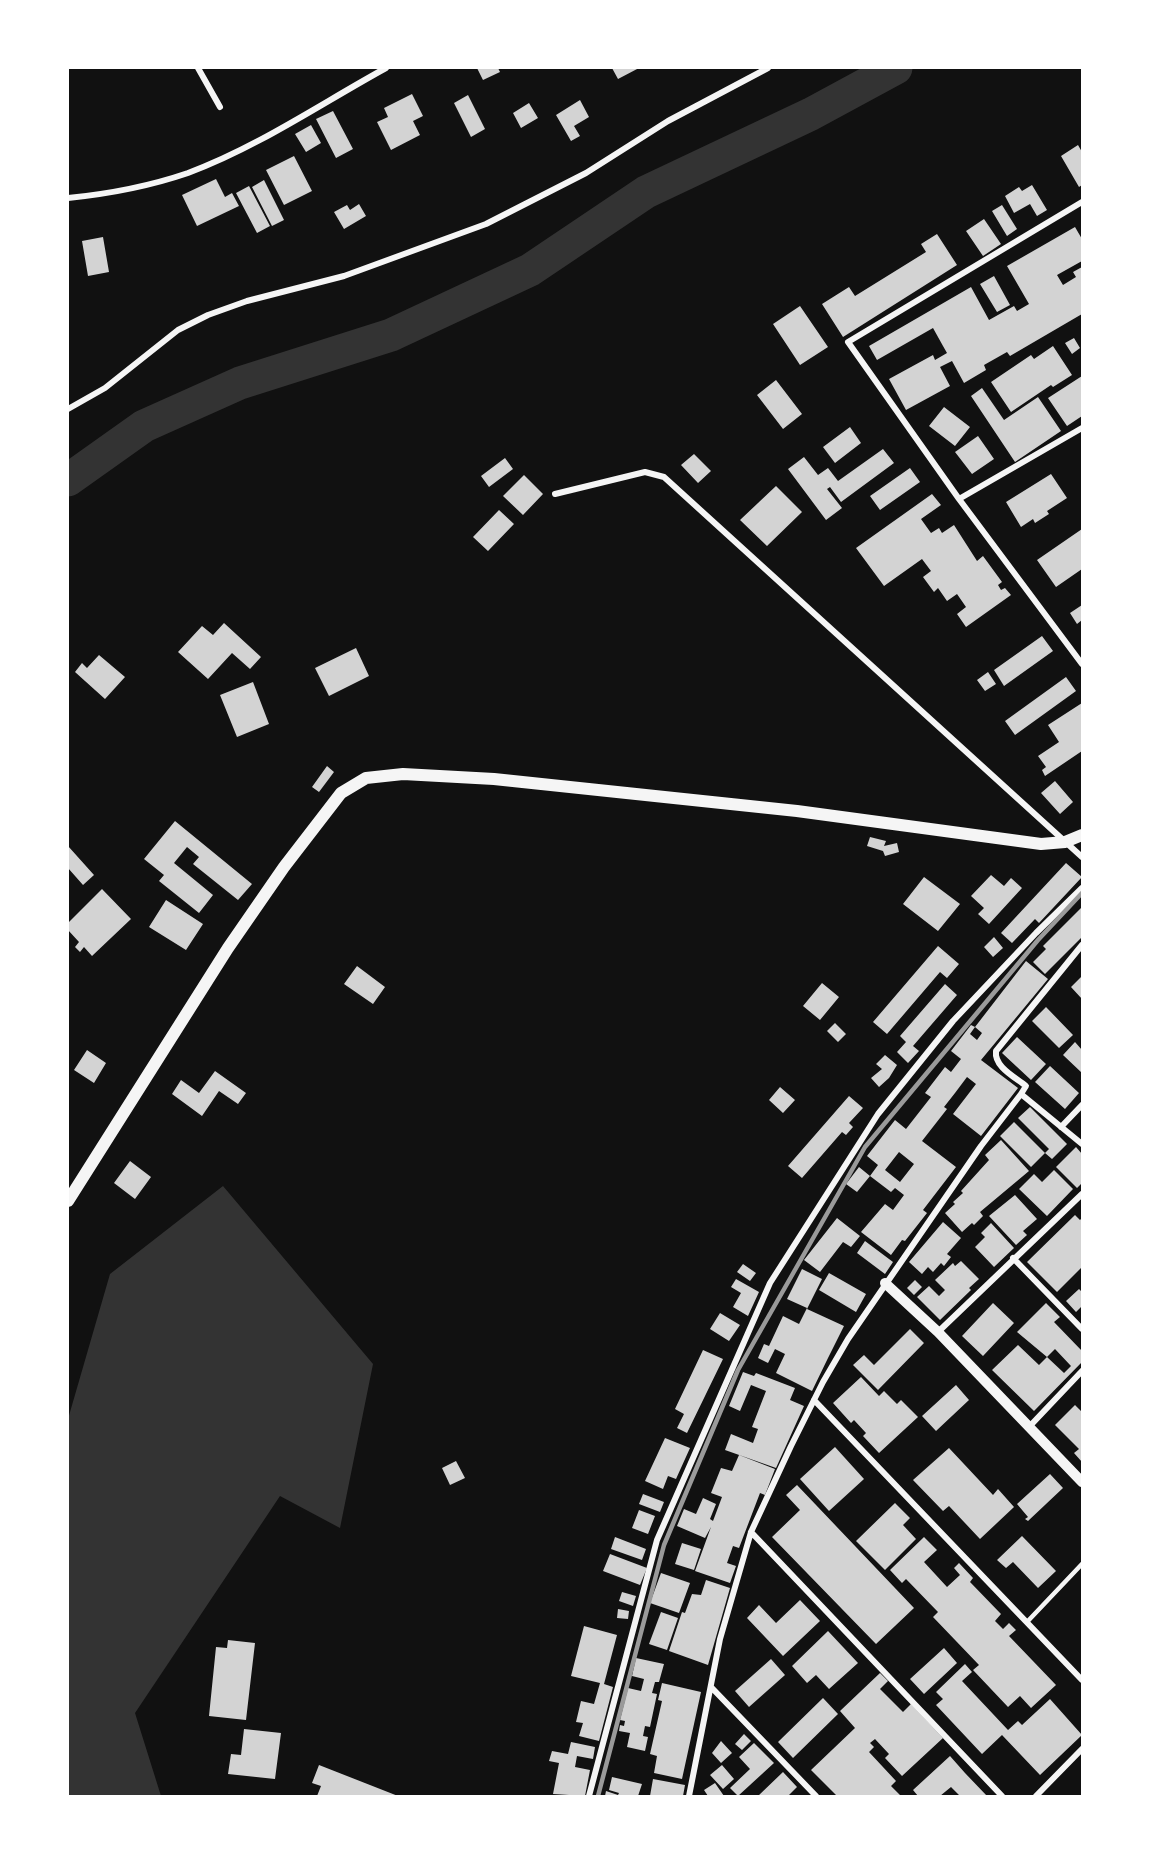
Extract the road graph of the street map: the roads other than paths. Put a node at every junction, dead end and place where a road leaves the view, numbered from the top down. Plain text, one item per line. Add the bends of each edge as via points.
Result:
1 (198, 68) edge
2 (386, 68) edge
3 (768, 68) edge
4 (220, 107) dead end
5 (68, 198) edge
6 (1083, 202) edge
7 (68, 409) edge
8 (1083, 428) edge
9 (555, 494) dead end
10 (959, 499) junction
11 (1083, 664) edge
12 (1083, 835) edge
13 (1065, 842) junction
14 (1083, 857) edge
15 (1083, 888) edge
16 (1083, 945) edge
17 (1021, 1094) junction
18 (1083, 1105) edge
19 (1061, 1127) junction
20 (1083, 1144) edge
21 (1083, 1194) edge
22 (68, 1201) edge
23 (1013, 1258) junction
24 (885, 1283) junction
25 (1083, 1329) edge
26 (938, 1332) junction
27 (1083, 1371) edge
28 (814, 1400) junction
29 (1029, 1426) junction
30 (1083, 1482) edge
31 (751, 1532) junction
32 (1083, 1564) edge
33 (1027, 1622) junction
34 (1083, 1680) edge
35 (711, 1687) junction
36 (1083, 1749) edge
37 (589, 1797) edge
38 (689, 1797) edge
39 (816, 1797) edge
40 (1002, 1797) edge
41 (1036, 1797) edge

1 - 4 street
2 - 5 street via 236,151 188,173 137,187
3 - 7 street via 486,224 344,276 208,315 178,330 105,388
6 - 10 street via 848,342
8 - 10 street
9 - 13 street via 645,472 664,477
10 - 11 street
12 - 13 main road
13 - 14 street
13 - 22 main road via 1018,842 797,811 494,779 403,774 366,778 341,793 284,867 228,948
15 - 37 street via 953,1021 886,1105 770,1283 657,1540
16 - 17 street via 996,1051 1000,1065 1026,1086
17 - 19 street
17 - 24 street
18 - 19 street
19 - 20 street
21 - 23 street
23 - 25 street
23 - 26 street
24 - 26 street
24 - 28 street
26 - 29 street
27 - 29 street
28 - 31 street
28 - 33 street
29 - 30 street
31 - 35 street via 720,1639
31 - 40 street
32 - 33 lane
33 - 34 street
35 - 38 street
35 - 39 street
36 - 41 street

